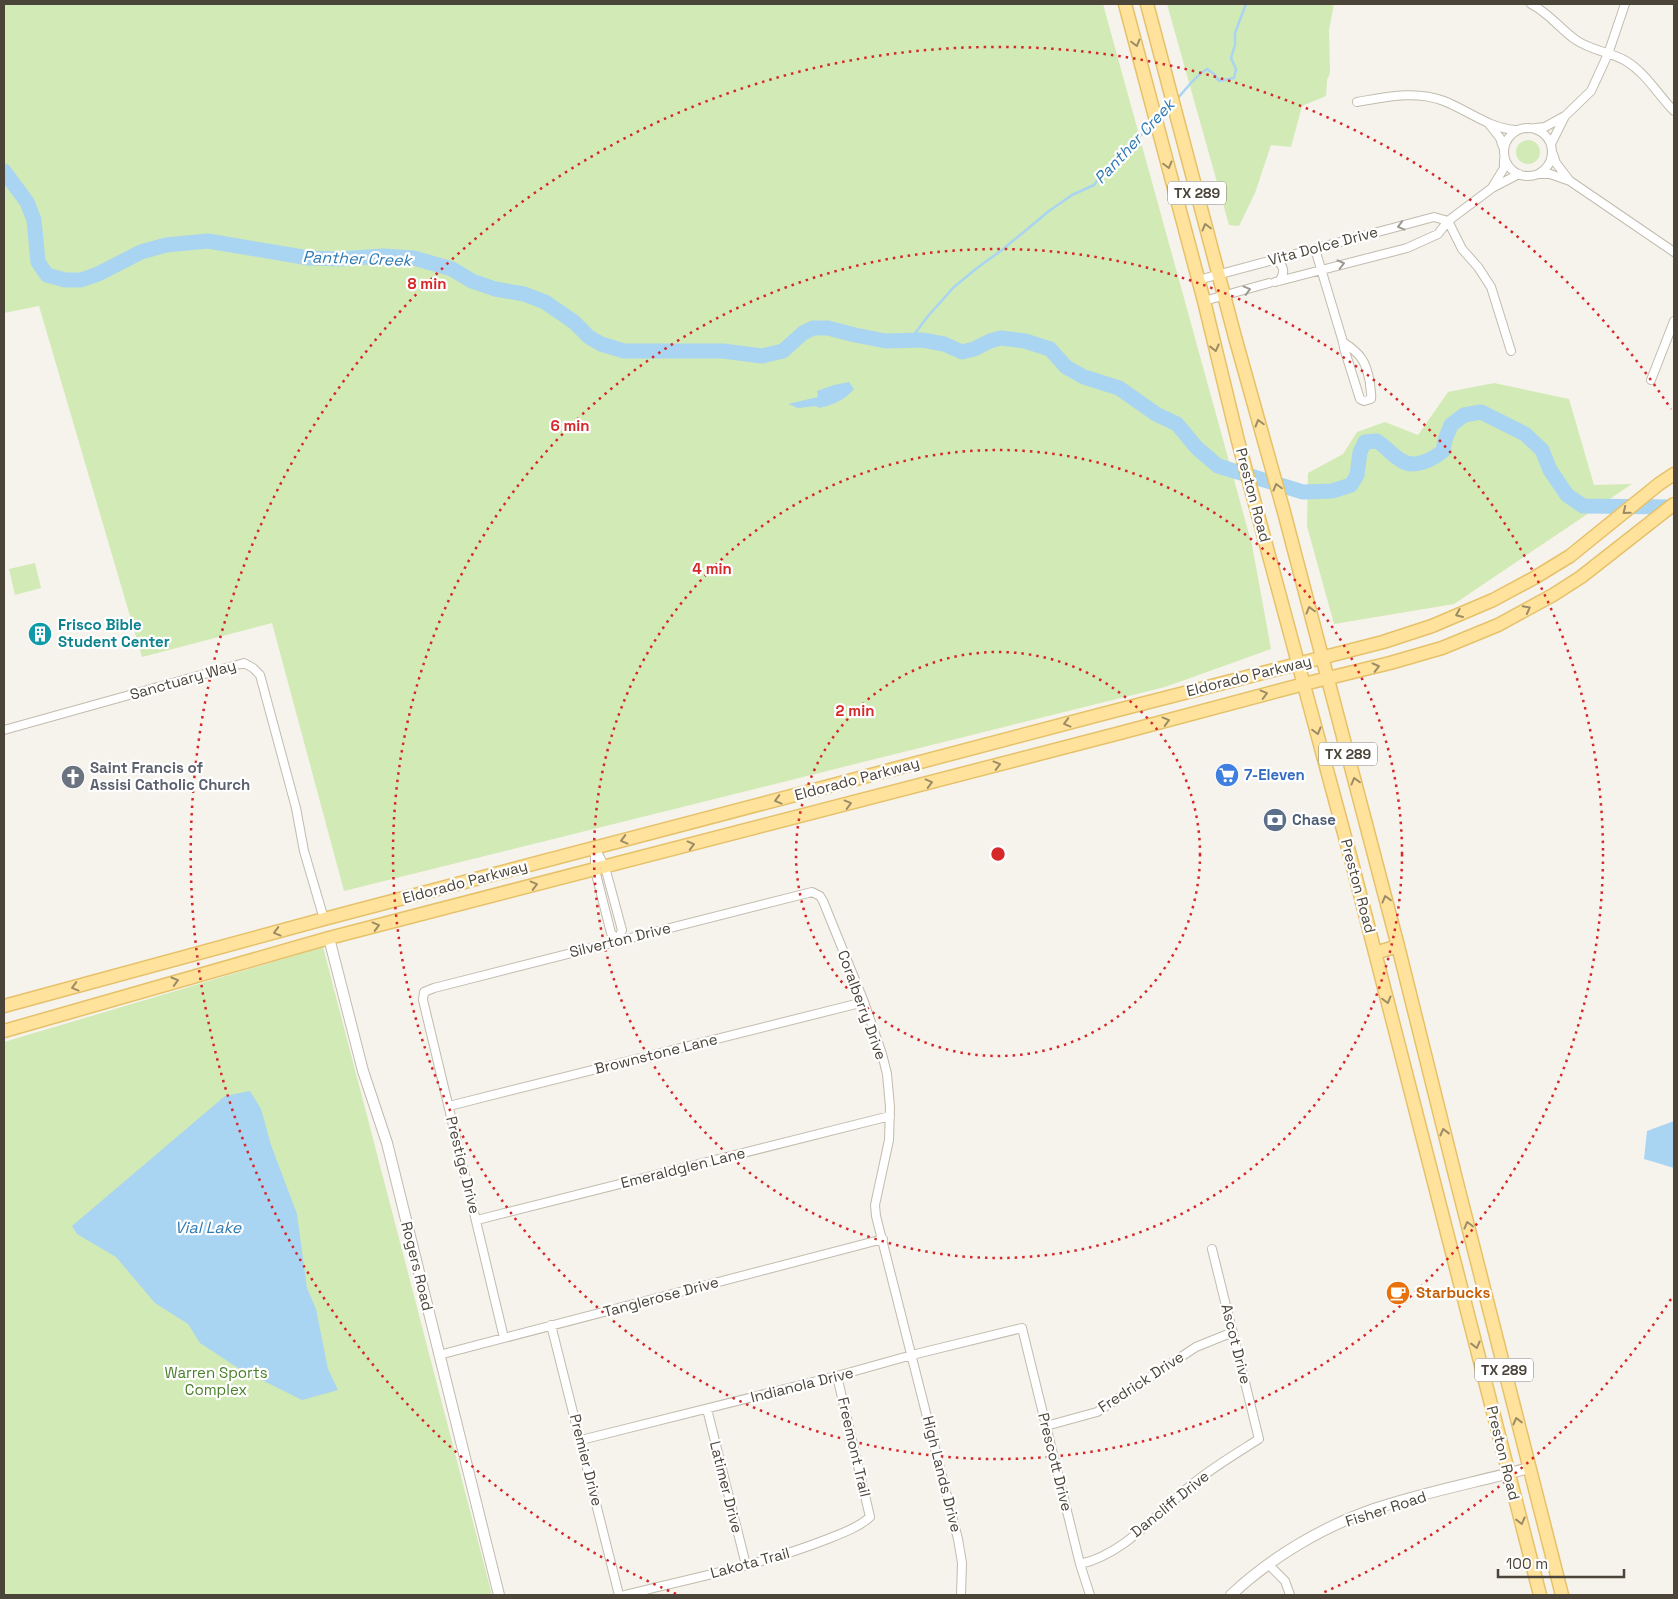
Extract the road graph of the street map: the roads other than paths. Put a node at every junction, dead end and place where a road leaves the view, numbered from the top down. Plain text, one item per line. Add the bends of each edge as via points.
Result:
1 (1125, 4) edge
2 (1147, 4) edge
3 (1531, 4) edge
4 (1625, 4) edge
5 (1608, 54) junction
6 (1357, 102) dead end
7 (1674, 111) edge
8 (1565, 116) junction
9 (1489, 124) junction
10 (1536, 128) junction
11 (1516, 130) junction
12 (1503, 148) junction
13 (1552, 148) junction
14 (1504, 160) junction
15 (1519, 174) junction
16 (1538, 174) junction
17 (1570, 181) junction
18 (1492, 188) junction
19 (1448, 221) junction
20 (1315, 248) junction
21 (1674, 252) edge
22 (1274, 259) junction
23 (1322, 269) junction
24 (1218, 274) junction
25 (1198, 280) junction
26 (1274, 282) junction
27 (1224, 296) junction
28 (1204, 301) junction
29 (1674, 321) edge
30 (1343, 342) junction
31 (1511, 350) dead end
32 (1651, 380) dead end
33 (1674, 474) edge
34 (1674, 504) edge
35 (1322, 657) junction
36 (1299, 663) junction
37 (1328, 679) junction
38 (1304, 684) junction
39 (1114, 711) junction
40 (4, 730) edge
41 (1120, 733) junction
42 (944, 756) junction
43 (950, 777) junction
44 (594, 848) junction
45 (600, 868) junction
46 (816, 893) joint
47 (324, 919) junction
48 (329, 938) junction
49 (618, 940) junction
50 (1398, 946) junction
51 (1375, 953) junction
52 (122, 974) junction
53 (424, 992) joint
54 (128, 994) junction
55 (864, 1002) junction
56 (4, 1006) edge
57 (4, 1031) edge
58 (448, 1106) junction
59 (890, 1116) junction
60 (1456, 1180) junction
61 (1436, 1185) junction
62 (477, 1220) junction
63 (883, 1239) junction
64 (1212, 1249) dead end
65 (551, 1325) junction
66 (1022, 1328) joint
67 (1232, 1332) junction
68 (504, 1338) junction
69 (439, 1355) junction
70 (912, 1355) junction
71 (837, 1376) junction
72 (707, 1409) junction
73 (1046, 1426) junction
74 (1259, 1439) joint
75 (581, 1440) junction
76 (1529, 1468) junction
77 (1509, 1474) junction
78 (870, 1517) joint
79 (1080, 1564) junction
80 (746, 1565) junction
81 (1269, 1565) junction
82 (498, 1595) edge
83 (619, 1595) edge
84 (625, 1595) edge
85 (960, 1595) edge
86 (1090, 1595) edge
87 (1230, 1595) edge
88 (1290, 1595) edge
89 (1540, 1595) edge
90 (1562, 1595) edge

1 -> 25 main road, Preston Road / TX 289
24 -> 2 main road, Preston Road / TX 289
3 - 5 street via 1580,43
4 - 5 street
5 - 7 street via 1637,69
5 - 8 street via 1591,91
6 - 9 street via 1401,95 1428,96 1450,103
8 - 10 street via 1545,127
8 - 13 street
9 - 11 street
9 - 12 street
10 - 11 street
10 - 13 street via 1547,136
11 - 12 street via 1508,136
12 - 14 street
13 - 16 street via 1550,162
13 - 17 street via 1556,163
14 - 15 street
14 - 18 street, Vita Dolce Drive via 1504,168
15 - 16 street
15 - 18 street, Vita Dolce Drive
16 - 17 street via 1550,174
17 - 21 street
18 - 19 street, Vita Dolce Drive
19 -> 20 street, Vita Dolce Drive via 1434,217
23 -> 19 street, Vita Dolce Drive via 1407,248 1438,234
19 - 31 street via 1462,249 1491,287
20 - 22 street, Vita Dolce Drive
20 - 23 street
22 - 24 street, Vita Dolce Drive
22 - 26 street via 1283,269 1282,276
23 - 26 street, Vita Dolce Drive
23 - 30 street
24 - 25 street, Vita Dolce Drive
24 - 27 main road, Preston Road / TX 289
25 - 28 main road, Preston Road / TX 289
27 -> 26 street, Vita Dolce Drive
27 - 28 street, Vita Dolce Drive
35 -> 27 main road, Preston Road / TX 289
28 -> 36 main road, Preston Road / TX 289 via 1238,442
29 - 32 street
30 - 30 street via 1360,399 1368,401 1372,395 1364,360
33 -> 35 main road, Eldorado Parkway via 1570,556 1493,600 1432,626
37 -> 34 main road, Eldorado Parkway via 1442,648 1498,625 1581,577
35 - 36 main road, Eldorado Parkway
35 - 37 main road, Preston Road / TX 289
36 - 38 main road, Preston Road / TX 289
36 - 39 main road, Eldorado Parkway
37 - 38 main road, Eldorado Parkway
50 -> 37 main road, Preston Road / TX 289
41 -> 38 main road, Eldorado Parkway
38 -> 51 main road, Preston Road / TX 289
39 - 41 main road
39 -> 42 main road, Eldorado Parkway
40 - 47 street, Sanctuary Way via 244,664 253,668 260,675
43 -> 41 main road, Eldorado Parkway
42 - 43 main road
42 -> 44 main road, Eldorado Parkway
45 -> 43 main road, Eldorado Parkway
44 - 45 street
44 - 47 main road, Eldorado Parkway
48 -> 45 main road, Eldorado Parkway
45 - 49 street via 611,933
46 - 49 street, Silverton Drive
46 - 55 street, Coralberry Drive via 823,901
47 - 48 main road
47 -> 52 main road, Eldorado Parkway
54 -> 48 main road, Eldorado Parkway
48 - 69 street, Rogers Road via 363,1071 387,1143
49 - 53 street, Silverton Drive
50 - 51 main road
60 -> 50 main road, Preston Road / TX 289
51 -> 61 main road, Preston Road / TX 289
52 - 54 main road
52 -> 56 main road, Eldorado Parkway
53 - 58 street, Prestige Drive via 423,1000
54 - 57 main road, Eldorado Parkway
55 - 58 street, Brownstone Lane
55 - 59 street, Coralberry Drive via 887,1074
58 - 62 street, Prestige Drive
59 - 62 street, Emeraldglen Lane
59 - 63 street, Coralberry Drive via 890,1140 875,1205
60 - 61 main road
76 -> 60 main road, Preston Road / TX 289
61 -> 77 main road, Preston Road / TX 289
62 - 68 street, Prestige Drive
63 - 65 street, Tanglerose Drive
63 - 70 street, Coralberry Drive
64 - 67 street, Ascot Drive
65 - 68 street, Tanglerose Drive
65 - 75 street, Premier Drive
66 - 70 street, Indianola Drive
66 - 73 street, Prescott Drive
67 - 73 street, Fredrick Drive via 1196,1347 1097,1412
67 - 74 street, Ascot Drive
68 - 69 street, Tanglerose Drive
69 - 82 street, Rogers Road
70 - 71 street, Indianola Drive
70 - 85 street, High Lands Drive via 959,1544 962,1563
71 - 72 street, Indianola Drive
71 - 78 street, Freemont Trail
72 - 75 street, Indianola Drive
72 - 80 street, Latimer Drive
73 - 79 street, Prescott Drive
74 - 79 street, Dancliff Drive via 1195,1482 1112,1550
75 - 83 street, Premier Drive
76 - 77 street, Fisher Road
76 - 90 main road, Preston Road / TX 289
77 - 81 street, Fisher Road via 1374,1509 1305,1542
77 -> 89 main road, Preston Road / TX 289
78 - 80 street, Lakota Trail via 794,1552
79 - 86 street, Prescott Drive
80 - 84 street, Lakota Trail
81 - 87 street, Fisher Road
81 - 88 street via 1280,1575

